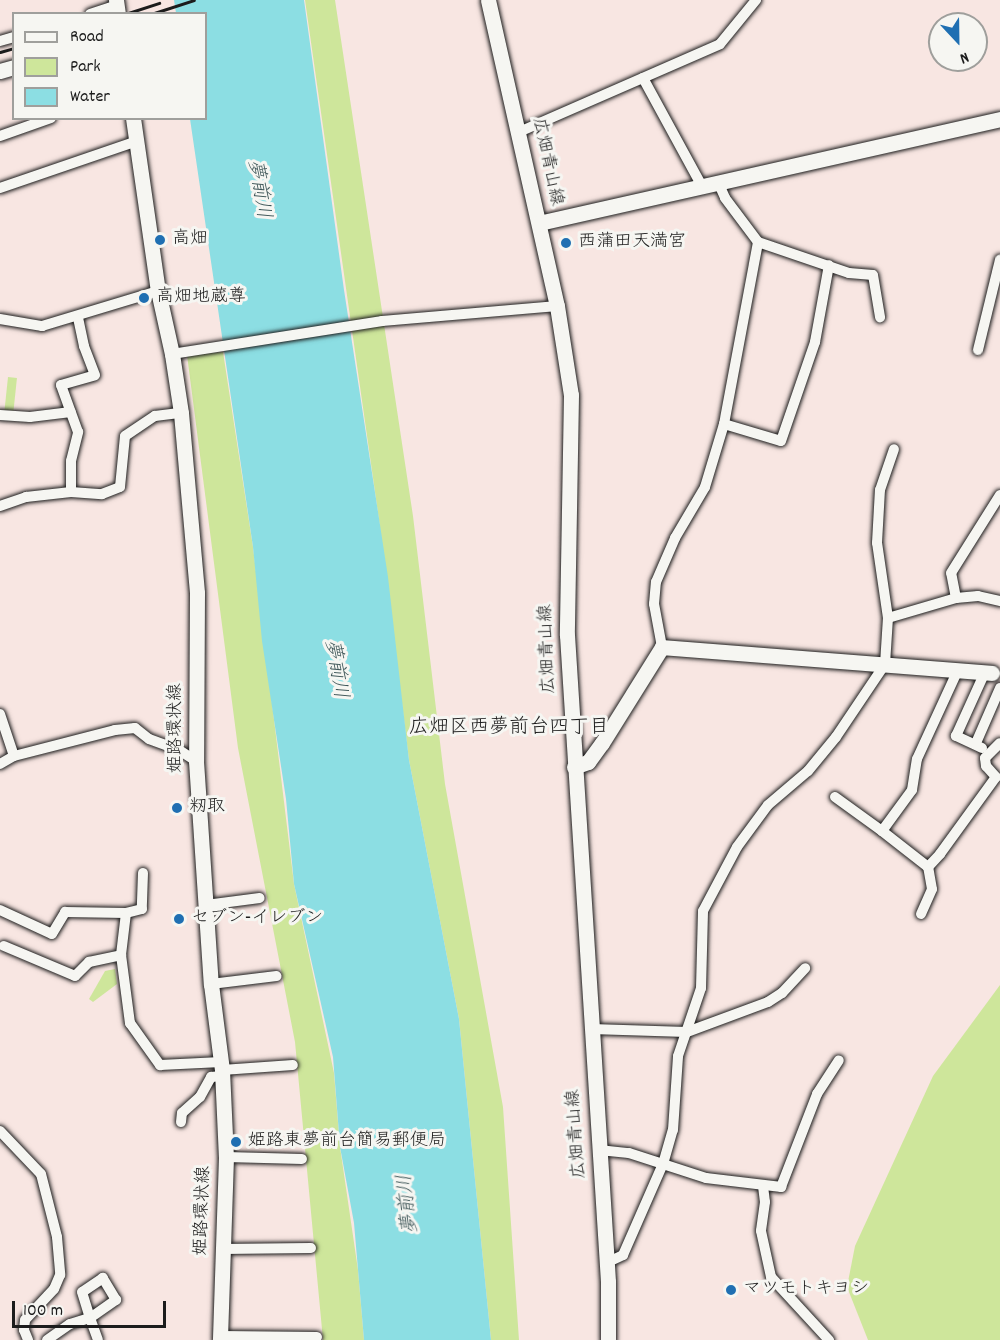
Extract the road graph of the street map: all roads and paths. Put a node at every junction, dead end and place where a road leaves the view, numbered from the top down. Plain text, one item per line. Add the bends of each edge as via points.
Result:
1 (488, 0) edge
2 (756, 0) edge
3 (117, 6) edge
4 (97, 12) edge
5 (643, 78) junction
6 (1000, 119) edge
7 (45, 120) edge
8 (133, 120) edge
9 (519, 132) junction
10 (0, 136) edge
11 (136, 141) junction
12 (718, 182) junction
13 (702, 186) junction
14 (0, 188) edge
15 (539, 223) junction
16 (759, 242) junction
17 (1000, 260) edge
18 (829, 265) junction
19 (158, 291) junction
20 (556, 306) junction
21 (78, 316) junction
22 (880, 317) dead end
23 (0, 319) edge
24 (978, 350) dead end
25 (172, 354) junction
26 (71, 412) junction
27 (181, 414) junction
28 (0, 415) edge
29 (724, 424) junction
30 (894, 449) dead end
31 (70, 492) junction
32 (1000, 495) edge
33 (0, 506) edge
34 (956, 598) junction
35 (1000, 602) edge
36 (888, 618) junction
37 (662, 647) junction
38 (885, 664) junction
39 (958, 670) junction
40 (992, 673) edge
41 (1000, 688) edge
42 (0, 714) edge
43 (1000, 743) edge
44 (14, 756) junction
45 (196, 761) junction
46 (0, 764) edge
47 (574, 767) junction
48 (835, 797) dead end
49 (882, 831) junction
50 (928, 867) junction
51 (143, 873) dead end
52 (260, 898) dead end
53 (206, 905) junction
54 (0, 910) edge
55 (126, 913) junction
56 (921, 914) dead end
57 (4, 946) dead end
58 (121, 955) junction
59 (805, 968) dead end
60 (277, 976) dead end
61 (212, 984) junction
62 (591, 1029) junction
63 (687, 1032) junction
64 (840, 1060) dead end
65 (293, 1065) dead end
66 (222, 1069) junction
67 (181, 1122) dead end
68 (0, 1131) edge
69 (599, 1150) junction
70 (226, 1157) junction
71 (302, 1159) dead end
72 (663, 1164) junction
73 (763, 1186) junction
74 (310, 1248) dead end
75 (222, 1249) junction
76 (606, 1263) junction
77 (317, 1337) dead end
78 (220, 1338) edge
79 (28, 1340) edge
80 (47, 1340) edge
81 (98, 1340) edge
82 (608, 1340) edge
83 (829, 1340) edge

1 - 9 main road, 広畑青山線
2 - 5 street via 720,44
3 - 4 street
5 - 9 street
5 - 13 street
6 - 12 main road
7 - 10 street
8 - 11 main road, 姫路環状線
9 - 15 main road, 広畑青山線
11 - 14 street
11 - 19 main road, 姫路環状線
12 - 13 main road
12 - 16 street via 725,198
13 - 15 main road
15 - 20 main road, 広畑青山線
16 - 18 street
16 - 29 street
17 - 24 street
18 - 22 street via 849,273 873,274
18 - 29 street via 815,342 781,441
19 - 21 street
19 - 25 main road, 姫路環状線
20 - 25 street via 382,321
20 - 47 main road, 広畑青山線 via 571,395 567,635
21 - 23 street via 42,326
21 - 26 street via 95,375 61,385
25 - 27 main road, 姫路環状線
26 - 28 street via 30,417
26 - 31 street via 78,432 70,461
27 - 31 street via 155,416 125,436 120,487 102,494
27 - 45 main road, 姫路環状線 via 197,592
29 - 37 street via 705,487 675,538 656,582 654,604
30 - 36 street via 880,490 877,543
31 - 33 street via 26,497
32 - 34 street via 951,573
34 - 35 street
34 - 36 street
36 - 38 street
37 - 38 main road
37 - 47 main road via 602,743 588,762
38 - 39 main road
38 - 63 street via 808,771 768,805 714,888 703,911 701,988
39 - 40 main road
39 - 49 street via 917,759 912,790
40 - 41 street via 956,735 979,745
42 - 44 street
43 - 50 street via 985,758 986,766 996,777
44 - 45 street via 135,728 149,739
44 - 46 street
45 - 53 main road, 姫路環状線
47 - 62 main road, 広畑青山線
48 - 49 street
49 - 50 street
50 - 56 street via 932,889
51 - 55 street via 142,909
52 - 53 street
53 - 61 main road, 姫路環状線
54 - 55 street via 52,934 65,912
55 - 58 street
57 - 58 street via 75,976 89,962
58 - 66 street via 130,1023 160,1065
59 - 63 street via 768,1002
60 - 61 street
61 - 66 main road, 姫路環状線
62 - 63 street
62 - 69 main road, 広畑青山線
63 - 72 street via 678,1056 675,1118
64 - 73 street via 818,1094 784,1184
65 - 66 street
66 - 67 street via 182,1113
66 - 70 main road, 姫路環状線
68 - 79 street via 41,1174 57,1237 60,1275 54,1289 25,1320
69 - 72 street via 629,1153
69 - 76 main road, 広畑青山線
70 - 71 street
70 - 75 main road, 姫路環状線
72 - 73 street via 706,1178
72 - 76 street via 623,1255
73 - 83 street via 761,1231 771,1277
74 - 75 street
75 - 78 main road, 姫路環状線
76 - 82 main road, 広畑青山線
77 - 78 street
80 - 81 street via 70,1324 90,1318

